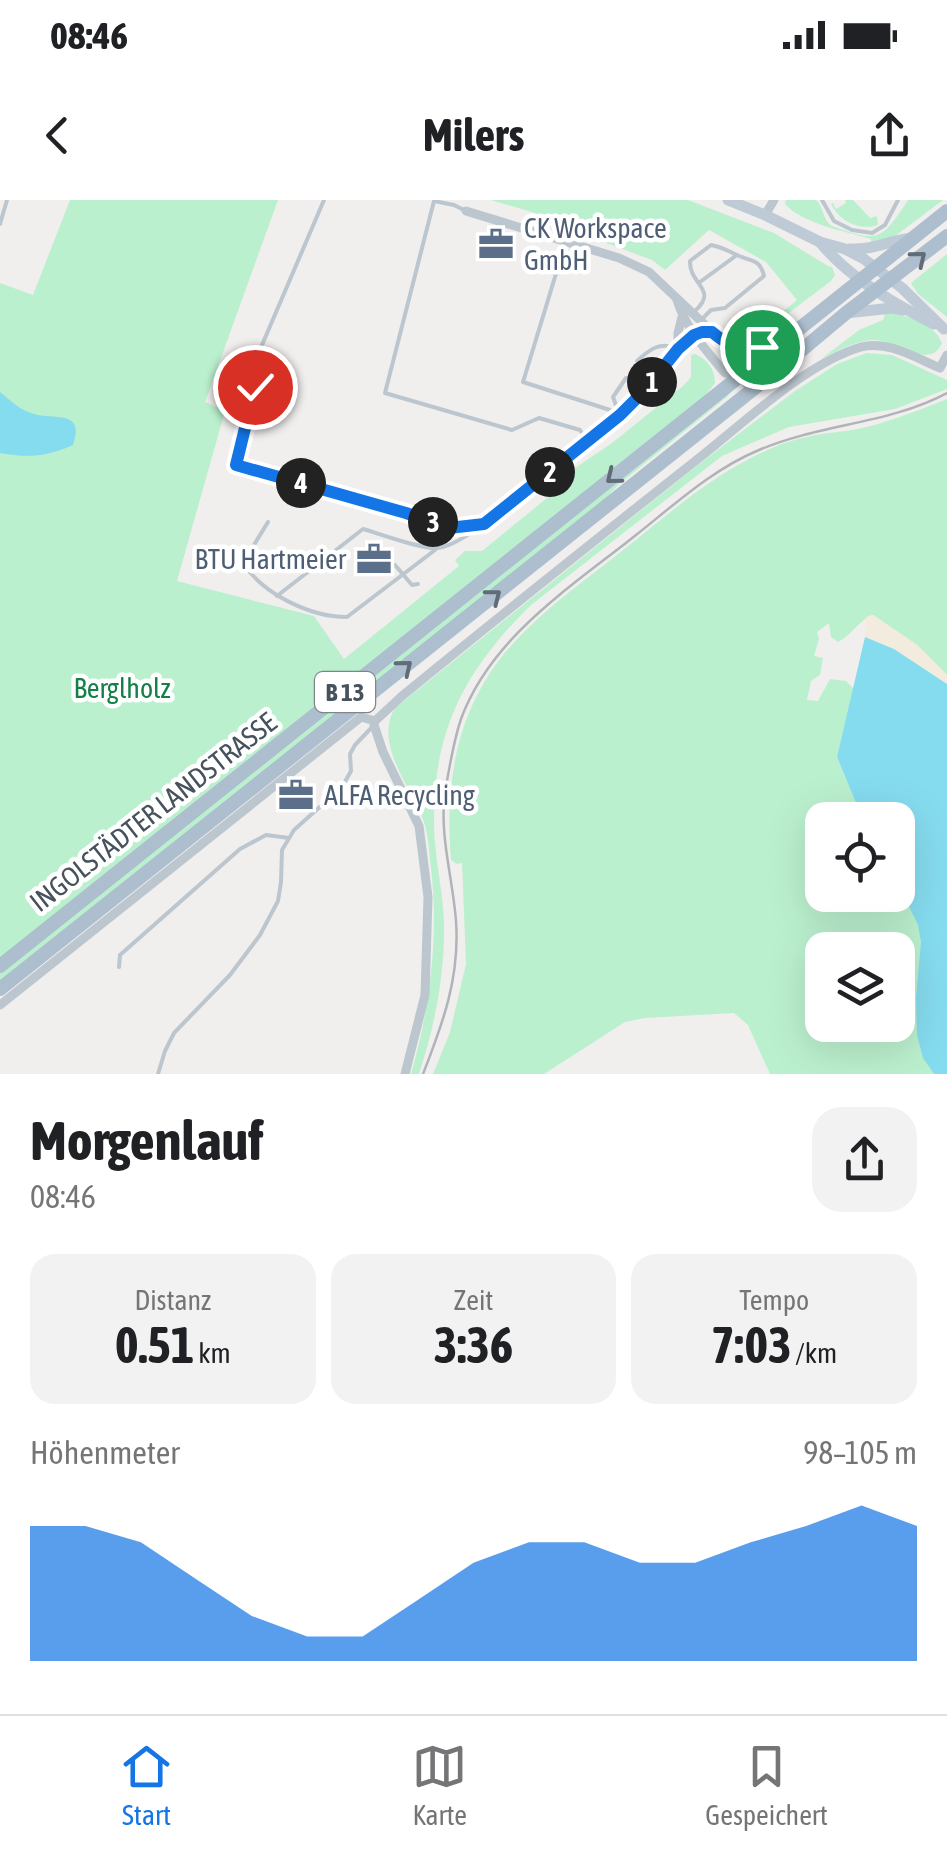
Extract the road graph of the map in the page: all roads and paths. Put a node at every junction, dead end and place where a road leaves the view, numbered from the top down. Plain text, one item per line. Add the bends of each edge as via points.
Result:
1 (7, 200) edge
2 (324, 200) edge
3 (728, 200) edge
4 (774, 200) edge
5 (822, 200) edge
6 (898, 200) edge
7 (431, 201) edge
8 (466, 211) joint
9 (947, 211) edge
10 (765, 215) junction
11 (0, 224) edge
12 (947, 236) edge
13 (914, 238) junction
14 (566, 240) junction
15 (820, 242) junction
16 (846, 248) junction
17 (736, 256) junction
18 (875, 268) junction
19 (861, 279) junction
20 (891, 280) junction
21 (699, 284) junction
22 (877, 290) junction
23 (678, 300) junction
24 (908, 311) junction
25 (846, 313) junction
26 (697, 316) junction
27 (682, 317) junction
28 (945, 330) edge
29 (712, 332) junction
30 (694, 335) junction
31 (722, 341) junction
32 (779, 345) junction
33 (678, 349) junction
34 (947, 354) edge
35 (638, 362) dead end
36 (740, 376) junction
37 (626, 378) dead end
38 (752, 390) junction
39 (620, 415) junction
40 (588, 442) junction
41 (268, 522) dead end
42 (484, 524) junction
43 (440, 549) junction
44 (395, 564) dead end
45 (402, 574) junction
46 (418, 584) dead end
47 (277, 596) junction
48 (374, 723) junction
49 (290, 838) junction
50 (0, 966) edge
51 (120, 967) dead end
52 (0, 990) edge
53 (0, 1005) edge
54 (158, 1074) edge
55 (405, 1074) edge

1 - 11 lane
2 - 42 lane via 259,352 236,465 449,528
3 - 10 main road
4 - 10 street
5 - 6 lane via 834,221 872,233 885,225
7 - 8 lane
7 - 40 lane via 385,394 512,430 539,418 580,430
8 - 14 street
9 - 13 main road, INGOLSTÄDTER LANDSTRASSE / B 13
10 - 15 main road
20 -> 12 main road, INGOLSTÄDTER LANDSTRASSE / B 13
13 - 16 main road
13 - 18 main road, INGOLSTÄDTER LANDSTRASSE / B 13
14 - 23 street via 649,272
14 - 39 lane via 523,382
15 - 16 main road
15 - 19 main road
16 - 18 main road
17 - 21 lane
17 - 21 lane via 711,245 690,261
17 - 26 lane via 759,264 764,276 725,308
18 - 19 main road, INGOLSTÄDTER LANDSTRASSE / B 13
18 - 20 main road
19 - 22 main road
19 - 32 main road, INGOLSTÄDTER LANDSTRASSE / B 13
20 - 22 main road, INGOLSTÄDTER LANDSTRASSE / B 13
20 - 28 main road
21 - 26 lane via 706,295
22 - 24 main road
22 - 25 main road, INGOLSTÄDTER LANDSTRASSE / B 13
23 - 26 street
23 - 27 street
24 - 25 main road
24 - 28 main road
25 - 38 main road, INGOLSTÄDTER LANDSTRASSE / B 13
26 - 27 street
26 - 29 street
27 - 30 street
27 - 33 street
29 - 30 street
29 - 31 street
30 - 33 street
30 - 36 street via 725,373
31 - 32 street via 748,350
31 - 36 street via 740,363
32 - 36 main road, INGOLSTÄDTER LANDSTRASSE / B 13
33 - 35 lane via 658,346
33 - 39 street
34 - 48 street, INGOLSTÄDTER LANDSTRASSE via 940,368 870,345 820,366
36 - 38 street
36 -> 50 main road, INGOLSTÄDTER LANDSTRASSE / B 13
37 - 39 lane via 613,397
52 -> 38 main road, INGOLSTÄDTER LANDSTRASSE / B 13
39 - 40 lane
40 - 42 lane
41 - 47 lane via 243,564
42 - 43 lane
43 - 45 lane
43 - 47 lane via 363,529
44 - 45 lane
45 - 46 lane
45 - 47 lane via 347,616 332,617
48 - 49 lane via 350,754 342,787
48 - 53 street, INGOLSTÄDTER LANDSTRASSE via 362,717
48 - 55 street via 419,826 428,897 426,994
49 - 51 lane via 266,835 240,849 120,955
49 - 54 lane via 282,850 278,901 260,935 174,1033

